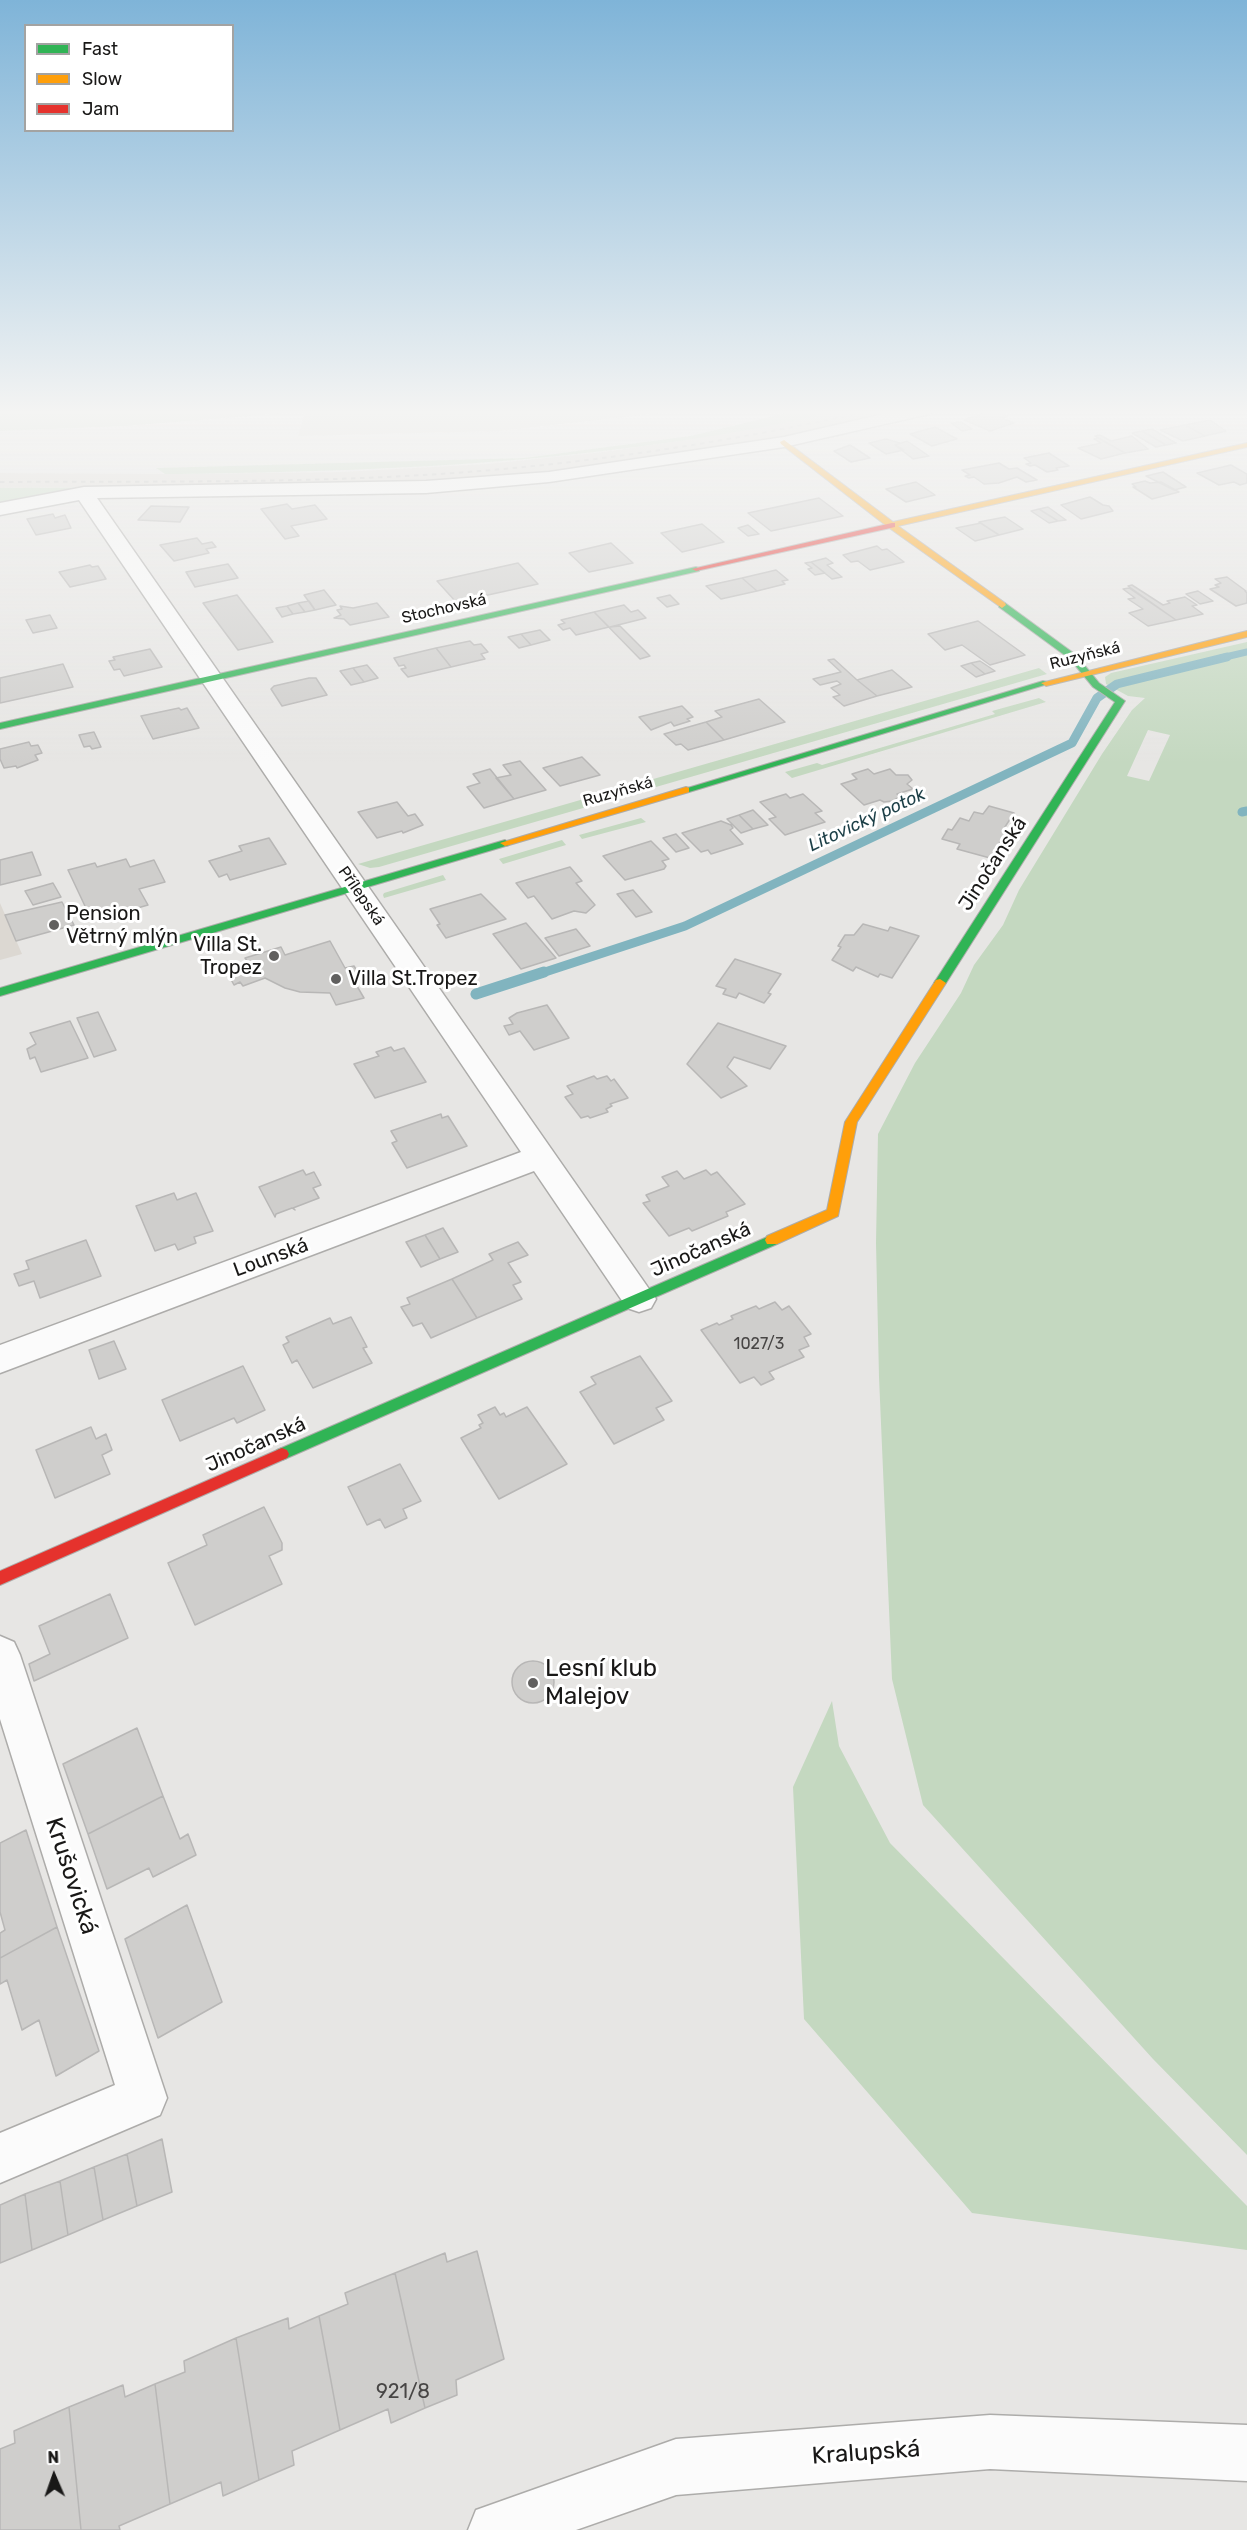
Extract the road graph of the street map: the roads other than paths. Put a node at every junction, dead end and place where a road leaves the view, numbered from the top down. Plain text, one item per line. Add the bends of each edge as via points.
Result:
1 (108, 528) edge
2 (877, 528) edge
3 (895, 528) edge
4 (1247, 634) edge
5 (1087, 672) junction
6 (211, 678) junction
7 (0, 726) edge
8 (355, 887) junction
9 (0, 992) edge
10 (541, 1156) junction
11 (639, 1299) junction
12 (0, 1359) edge
13 (0, 1578) edge
14 (0, 1655) edge
15 (0, 2158) edge
16 (1247, 2453) edge
17 (496, 2530) edge

1 - 6 street, Přílepská
2 - 6 street, Stochovská
3 - 5 street, Jinočanská via 1073,657
4 - 5 street, Ruzyňská
5 - 8 street, Ruzyňská
5 - 11 street, Jinočanská via 1096,685 1120,701 851,1122 833,1213
6 - 7 street, Stochovská
6 - 8 street, Přílepská
8 - 9 street, Ruzyňská
8 - 10 street, Přílepská
10 - 11 street, Přílepská
10 - 12 street, Lounská
11 - 13 street, Jinočanská
14 - 15 street, Krušovická via 143,2098
16 - 17 street, Kralupská via 990,2442 676,2467

